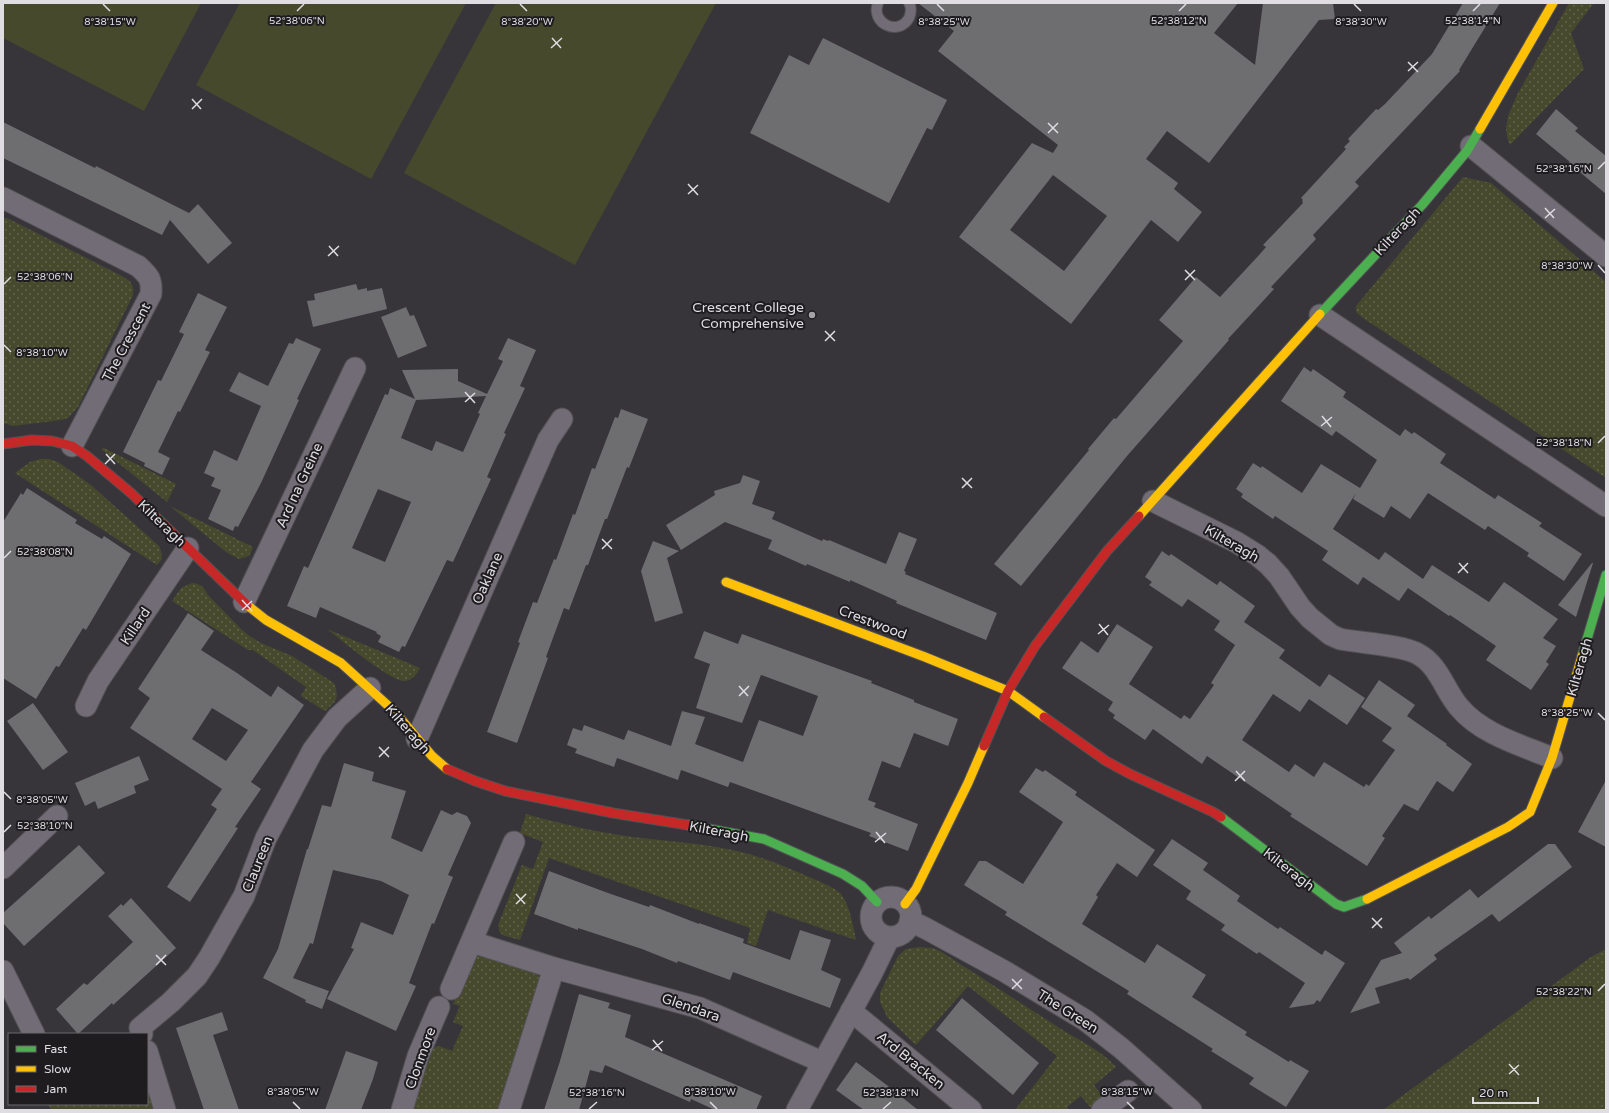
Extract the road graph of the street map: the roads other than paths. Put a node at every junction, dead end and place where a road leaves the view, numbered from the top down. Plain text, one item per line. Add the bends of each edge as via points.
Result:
1 (878, 3) edge
2 (909, 3) edge
3 (1553, 3) edge
4 (1471, 146) junction
5 (3, 198) edge
6 (1606, 256) edge
7 (1320, 314) junction
8 (355, 368) dead end
9 (562, 419) dead end
10 (3, 444) edge
11 (72, 446) junction
12 (1153, 501) junction
13 (1606, 506) edge
14 (188, 548) junction
15 (1606, 575) edge
16 (726, 582) dead end
17 (244, 602) junction
18 (370, 688) junction
19 (1008, 691) junction
20 (86, 706) dead end
21 (417, 739) junction
22 (1552, 758) junction
23 (57, 816) dead end
24 (514, 842) dead end
25 (3, 868) edge
26 (876, 902) junction
27 (908, 912) junction
28 (889, 938) junction
29 (472, 942) junction
30 (554, 968) junction
31 (3, 971) edge
32 (451, 989) dead end
33 (439, 1007) dead end
34 (851, 1011) junction
35 (138, 1032) edge
36 (34, 1033) edge
37 (148, 1054) edge
38 (822, 1062) junction
39 (1128, 1090) dead end
40 (165, 1110) edge
41 (402, 1110) edge
42 (509, 1110) edge
43 (797, 1110) edge
44 (971, 1110) edge
45 (1102, 1110) edge
46 (1191, 1110) edge

1 - 2 lane via 876,8 879,20 886,26 896,28 906,22 910,15
3 - 4 street, Kilteragh
4 - 6 street
4 - 7 street, Kilteragh via 1422,204
5 - 11 street, The Crescent via 138,266 152,283 151,294
7 - 12 street, Kilteragh
7 - 13 street
8 - 17 street, Ard na Greine
9 - 21 street, Oaklane via 548,440
10 - 11 street, Kilteragh via 39,440
11 - 14 street, Kilteragh via 131,493
12 - 19 street, Kilteragh via 1107,551 1062,609 1035,646
12 - 22 street, Kilteragh via 1257,555 1279,576 1310,618 1331,635 1418,654 1431,665 1459,707 1475,722 1500,737
14 - 17 street, Kilteragh
14 - 20 street, Killard via 100,677
15 - 22 street, Kilteragh
16 - 19 street, Crestwood via 861,632
17 - 18 street, Kilteragh via 266,620 341,663
18 - 21 street, Kilteragh via 394,711
18 - 35 street, Claureen via 337,718 317,744 266,838 244,896 197,976
19 - 22 street, Kilteragh via 1106,761 1213,812 1322,896 1344,907 1360,902 1524,817 1535,803
19 - 27 street, Kilteragh via 916,889
21 - 26 street, Kilteragh via 447,769 505,791 764,840 843,874 866,890
23 - 25 street
24 - 29 street
26 - 27 street via 894,897
26 - 28 street via 870,920 876,932
27 - 28 street via 905,932
27 - 46 street, The Green via 932,931 1085,1020
28 - 34 street
29 - 30 street, Glendara
29 - 32 street
30 - 38 street, Glendara via 700,1008
30 - 42 street
31 - 36 street
33 - 41 street, Clonmore via 418,1056
34 - 38 street
34 - 44 street, Ard Bracken
37 - 40 street
38 - 43 street
39 - 45 street

